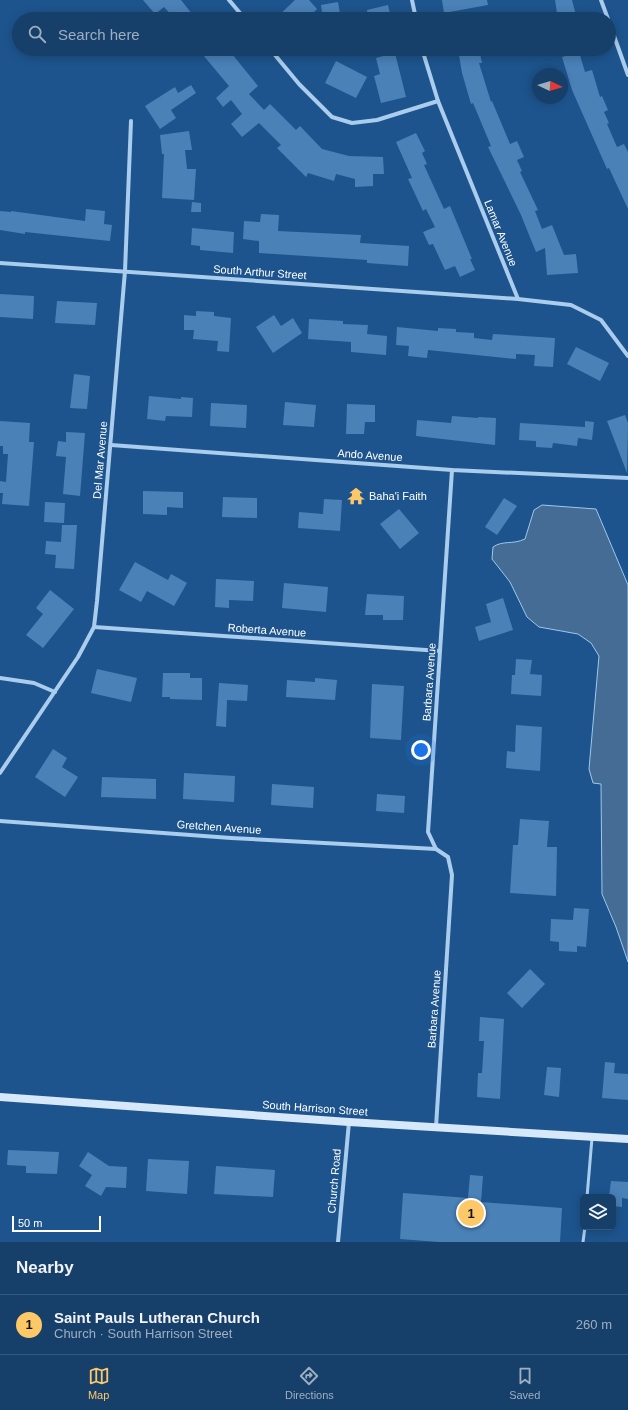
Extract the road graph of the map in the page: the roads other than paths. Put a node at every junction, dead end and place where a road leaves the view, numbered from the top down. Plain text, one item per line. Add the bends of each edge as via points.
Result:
1 (229, 0) edge
2 (412, 0) edge
3 (601, 0) edge
4 (239, 12) edge
5 (415, 12) edge
6 (605, 12) edge
7 (616, 42) edge
8 (276, 56) edge
9 (424, 56) edge
10 (628, 75) edge
11 (438, 102) junction
12 (131, 121) dead end
13 (0, 263) edge
14 (125, 271) junction
15 (518, 299) junction
16 (628, 356) edge
17 (111, 445) junction
18 (452, 470) junction
19 (628, 478) edge
20 (94, 627) junction
21 (440, 651) junction
22 (0, 678) edge
23 (54, 692) junction
24 (0, 773) edge
25 (0, 820) edge
26 (436, 848) junction
27 (0, 1097) edge
28 (349, 1122) junction
29 (436, 1127) junction
30 (592, 1136) junction
31 (628, 1139) edge
32 (587, 1194) edge
33 (585, 1230) edge
34 (338, 1242) edge
35 (583, 1242) edge

1 - 4 street
2 - 5 street
3 - 6 street
7 - 10 street
8 - 11 street via 332,117 352,123 377,120
9 - 11 street, Lamar Avenue
11 - 15 street, Lamar Avenue
12 - 14 street, Del Mar Avenue
13 - 14 street, South Arthur Street
14 - 15 street, South Arthur Street
14 - 17 street, Del Mar Avenue
15 - 16 street via 571,305 601,320
17 - 18 street, Ando Avenue
17 - 20 street, Del Mar Avenue
18 - 19 street, Ando Avenue
18 - 21 street, Barbara Avenue
20 - 21 street, Roberta Avenue
20 - 23 street, Del Mar Avenue via 78,657
21 - 26 street, Barbara Avenue via 428,832
22 - 23 street via 34,683
23 - 24 street, Del Mar Avenue
25 - 26 street, Gretchen Avenue via 231,838
26 - 29 street, Barbara Avenue via 448,857 452,875
27 - 28 main road, South Harrison Street
28 - 29 main road, South Harrison Street
28 - 34 street, Church Road
29 - 30 main road, South Harrison Street
30 - 31 main road, South Harrison Street
30 - 32 lane
33 - 35 lane

